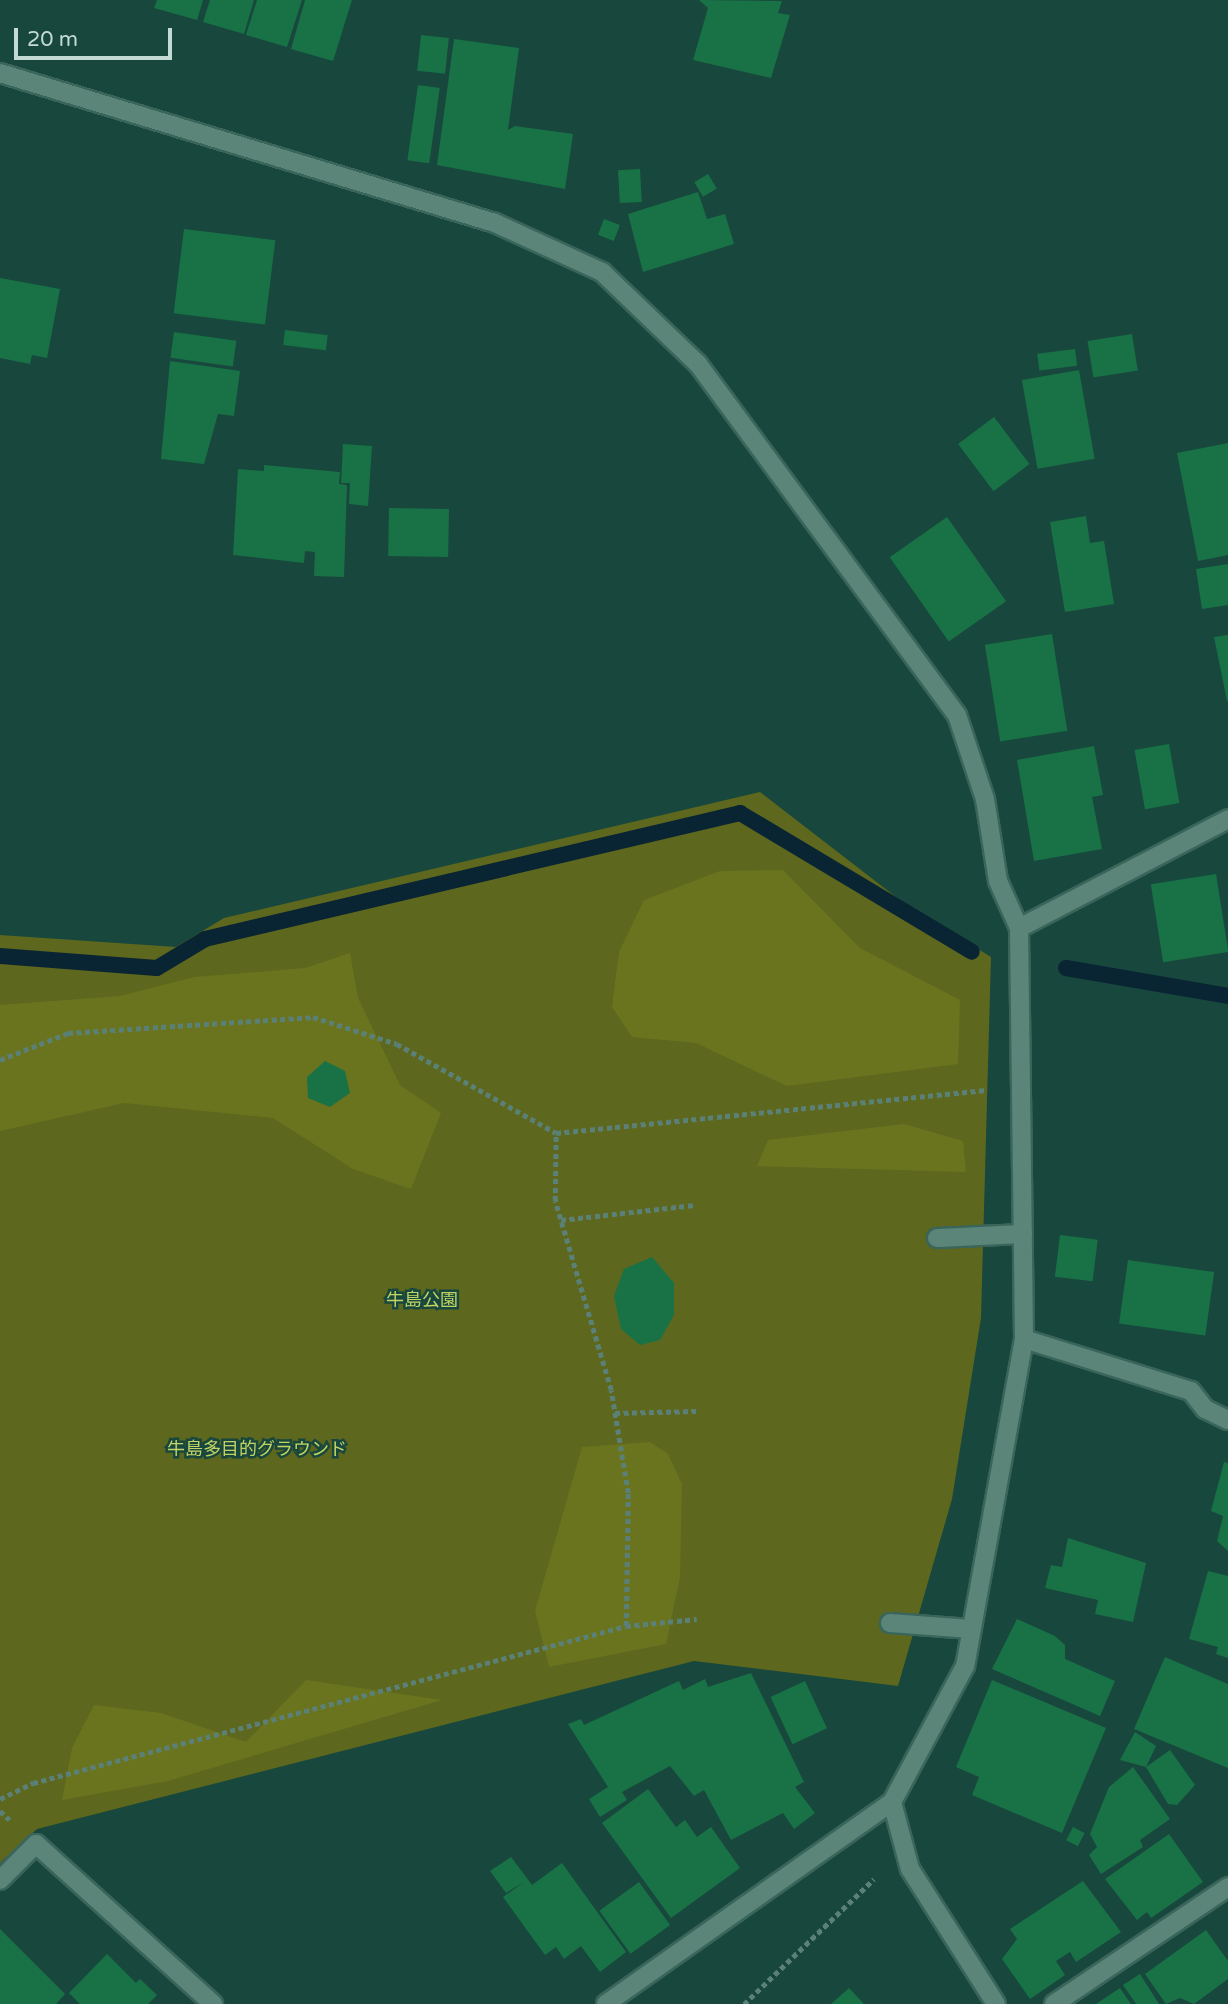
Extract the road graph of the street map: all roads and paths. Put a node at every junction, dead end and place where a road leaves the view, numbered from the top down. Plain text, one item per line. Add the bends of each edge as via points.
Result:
1 (0, 73) edge
2 (1228, 820) edge
3 (1019, 928) junction
4 (0, 1060) edge
5 (1021, 1087) junction
6 (556, 1133) junction
7 (694, 1205) dead end
8 (561, 1220) junction
9 (1023, 1234) junction
10 (937, 1238) dead end
11 (1024, 1339) junction
12 (696, 1411) dead end
13 (615, 1413) junction
14 (1228, 1420) edge
15 (698, 1619) dead end
16 (890, 1623) dead end
17 (626, 1626) junction
18 (971, 1629) junction
19 (0, 1799) edge
20 (892, 1802) junction
21 (905, 1850) junction
22 (0, 1880) edge
23 (1228, 1887) edge
24 (213, 2004) edge
25 (606, 2004) edge
26 (744, 2004) edge
27 (996, 2004) edge
28 (1054, 2004) edge

1 - 3 street via 495,223 602,272 698,364 957,715 985,799 998,881
2 - 3 street
3 - 5 street
4 - 6 path via 68,1033 313,1017 397,1044
5 - 6 path
5 - 9 street
6 - 8 path
7 - 8 path
8 - 13 path
9 - 10 street
9 - 11 street
11 - 14 street via 1191,1391 1205,1409
11 - 18 street
12 - 13 path
13 - 17 path via 628,1493
15 - 17 path
16 - 18 street
17 - 19 path via 72,1772
18 - 20 street via 965,1666
20 - 21 street
20 - 25 street
21 - 26 path
21 - 27 street via 910,1869
22 - 24 street via 36,1844
23 - 28 street

